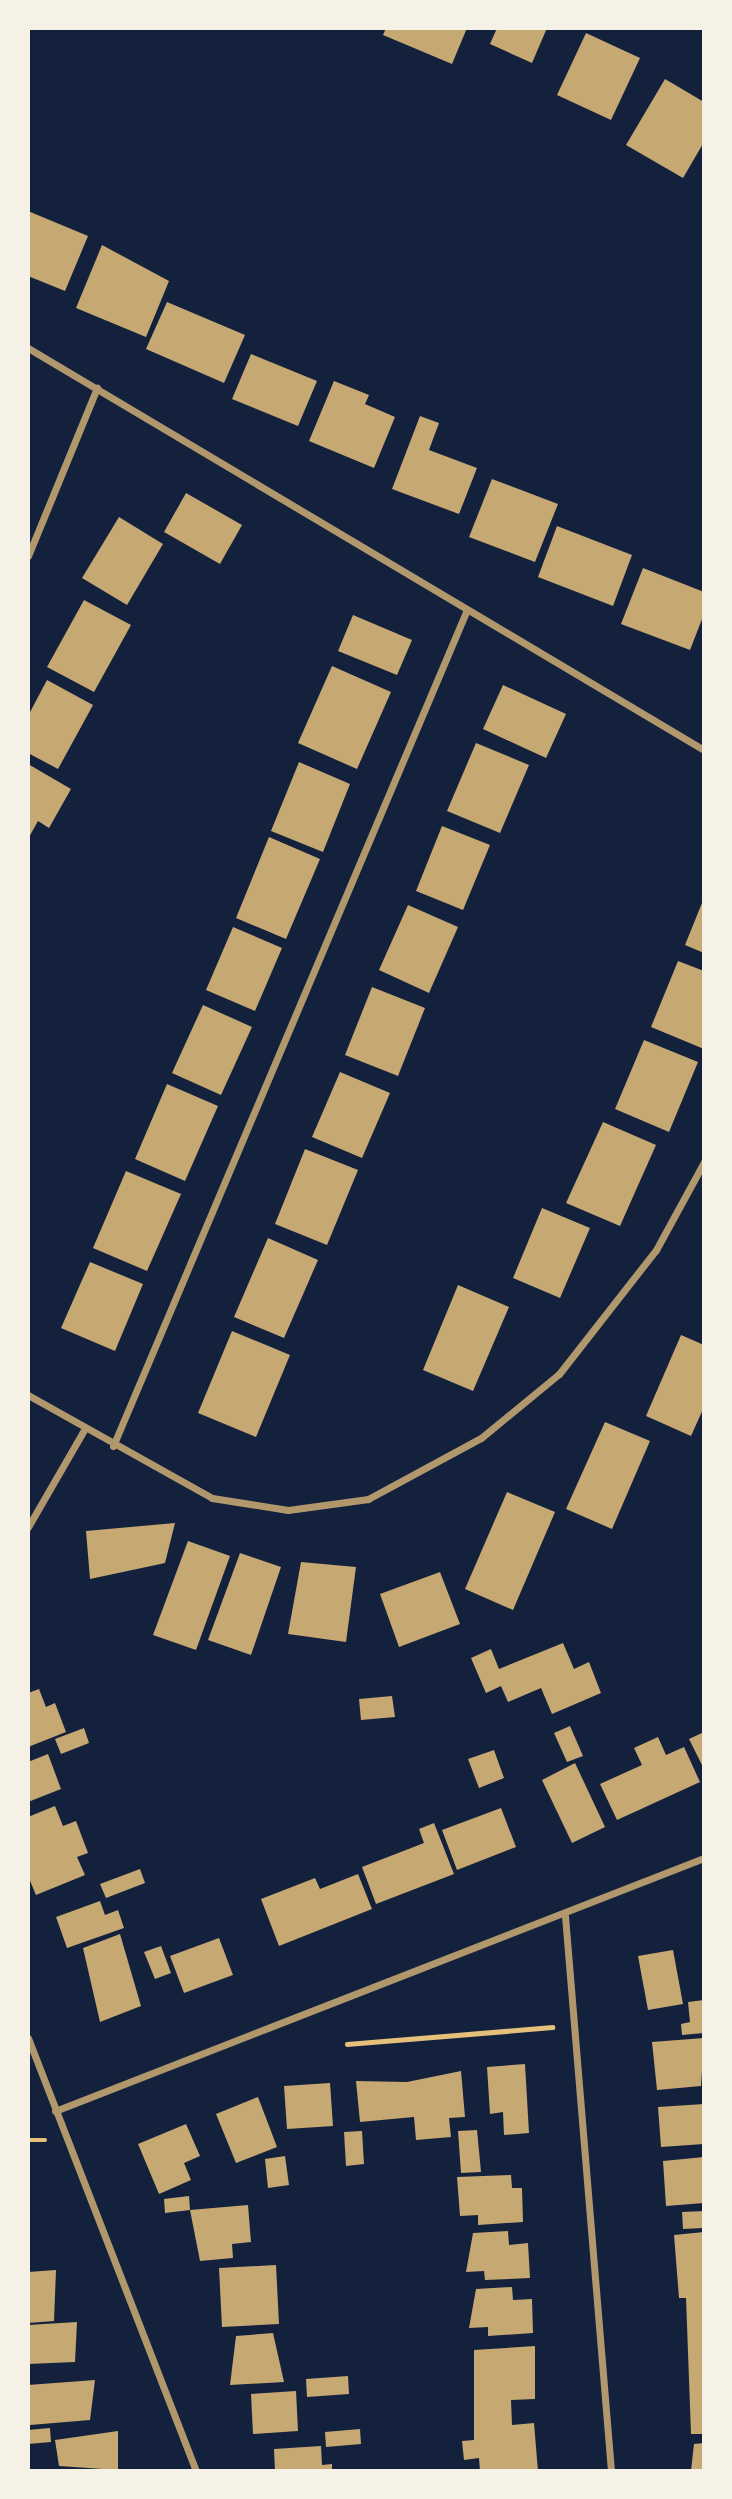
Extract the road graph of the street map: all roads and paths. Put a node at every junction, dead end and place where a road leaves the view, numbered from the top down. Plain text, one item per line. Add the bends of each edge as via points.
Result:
1 (28, 348) edge
2 (97, 388) junction
3 (28, 556) edge
4 (466, 612) junction
5 (704, 750) edge
6 (704, 1162) edge
7 (28, 1395) edge
8 (84, 1430) junction
9 (113, 1446) junction
10 (28, 1527) edge
11 (704, 1858) edge
12 (565, 1916) junction
13 (574, 2026) junction
14 (28, 2038) edge
15 (347, 2044) dead end
16 (55, 2111) junction
17 (196, 2471) edge
18 (611, 2471) edge

1 - 2 street
2 - 3 street
2 - 4 street
4 - 5 street
4 - 9 street
6 - 9 street via 656,1250 559,1374 481,1438 400,1487 327,1508 249,1507 212,1498
7 - 8 street
8 - 9 street
8 - 10 street
11 - 12 street
12 - 13 street
12 - 16 street
13 - 15 path
13 - 18 street
14 - 16 street
16 - 17 street

